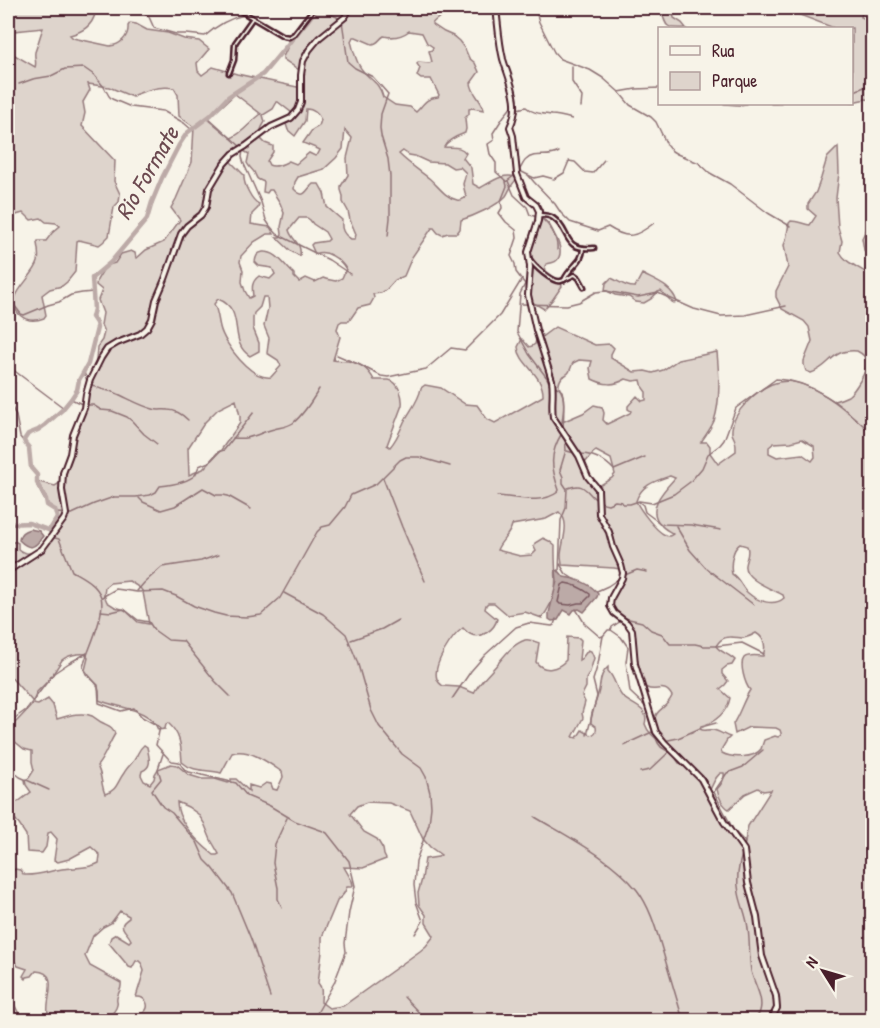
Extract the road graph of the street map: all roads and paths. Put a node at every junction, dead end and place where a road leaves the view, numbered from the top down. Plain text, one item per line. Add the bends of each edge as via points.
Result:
1 (314, 8) edge
2 (350, 8) edge
3 (496, 8) edge
4 (239, 10) dead end
5 (253, 18) junction
6 (229, 73) dead end
7 (539, 215) junction
8 (584, 248) junction
9 (594, 248) dead end
10 (528, 256) junction
11 (564, 280) junction
12 (584, 287) dead end
13 (8, 571) edge
14 (771, 1020) edge

1 - 5 street via 289,37
2 - 13 street via 306,55 298,110 233,154 224,165 210,189 206,207 181,234 147,328 107,349 101,358 90,380 63,473 64,519 42,549
3 - 7 street via 503,59 516,99 510,127 517,174
4 - 5 street
5 - 6 street via 235,44
7 - 8 street via 555,219 571,244
7 - 10 street
8 - 9 street
8 - 11 street via 582,258
10 - 11 street via 541,272 557,281
10 - 14 street via 529,300 554,389 552,417 598,489 598,514 609,532 622,570 610,606 632,630 635,664 656,732 702,779 744,850 762,956 776,996 777,1008
11 - 12 street via 575,275

